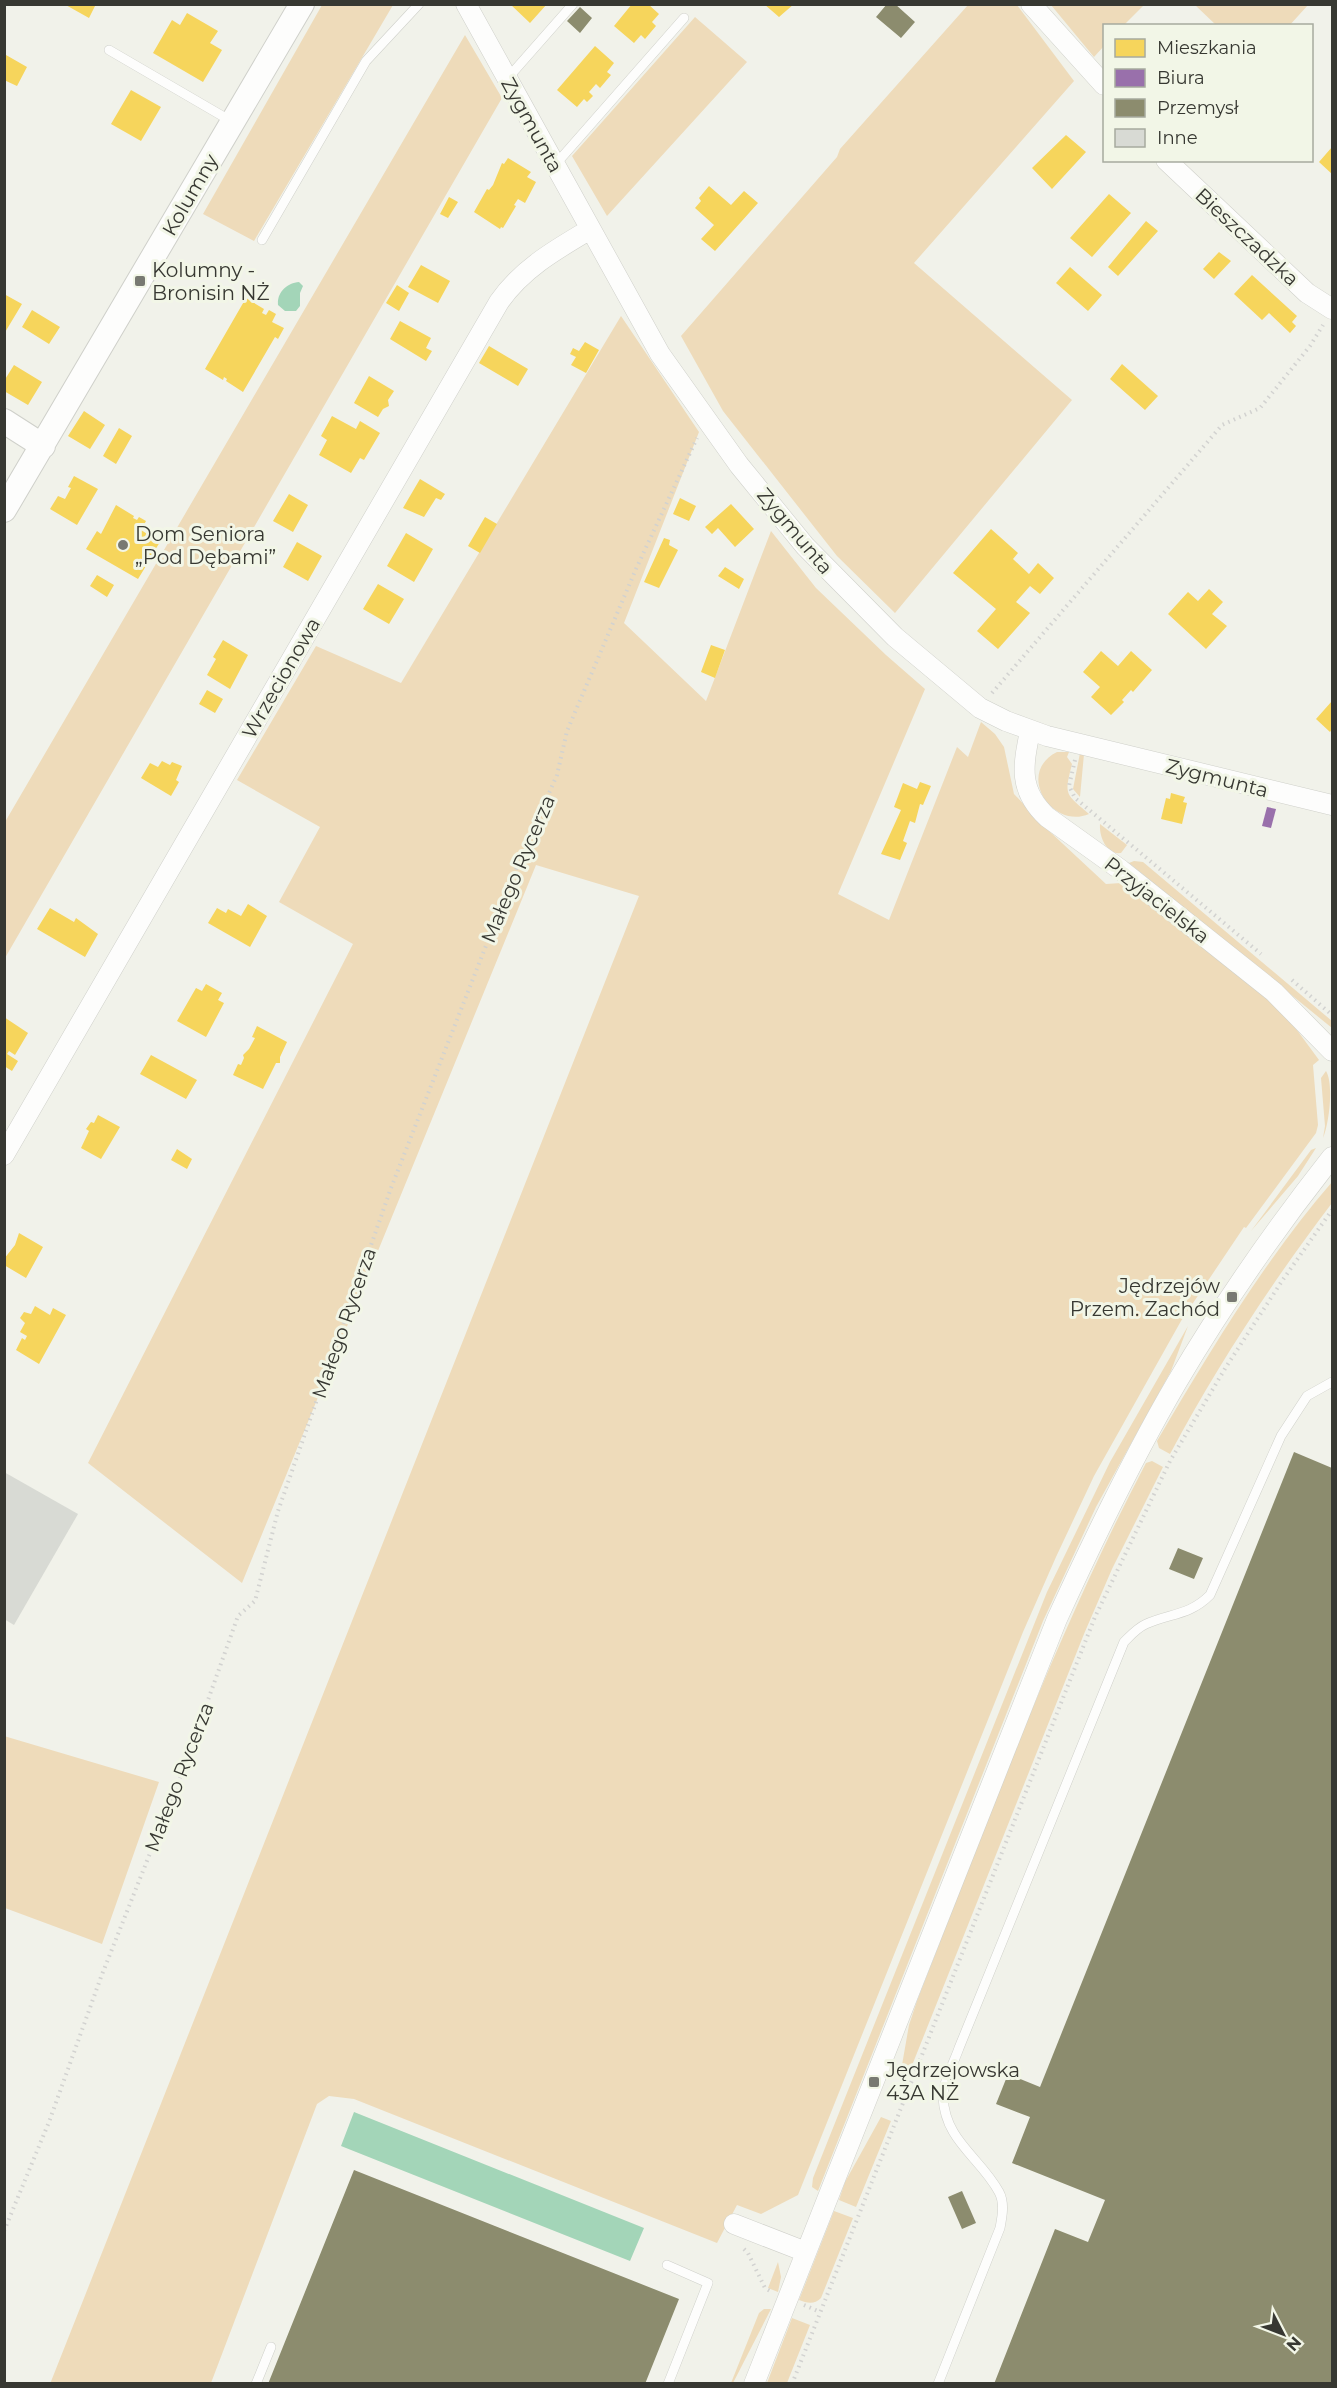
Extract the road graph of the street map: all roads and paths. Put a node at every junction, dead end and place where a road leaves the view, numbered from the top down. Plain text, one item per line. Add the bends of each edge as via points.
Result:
1 (302, 4) edge
2 (419, 4) edge
3 (466, 4) edge
4 (573, 4) edge
5 (1031, 4) edge
6 (684, 18) dead end
7 (109, 50) dead end
8 (507, 79) junction
9 (1103, 84) edge
10 (233, 122) junction
11 (1168, 162) edge
12 (554, 166) junction
13 (589, 230) junction
14 (262, 240) dead end
15 (1330, 314) edge
16 (4, 421) edge
17 (706, 422) junction
18 (43, 446) junction
19 (4, 510) edge
20 (980, 708) junction
21 (1030, 731) junction
22 (1077, 744) junction
23 (1332, 806) edge
24 (1262, 955) dead end
25 (1288, 978) dead end
26 (1332, 1015) edge
27 (1332, 1051) edge
28 (4, 1155) edge
29 (1332, 1157) edge
30 (1332, 1210) edge
31 (1332, 1382) edge
32 (734, 2224) dead end
33 (4, 2231) edge
34 (734, 2245) dead end
35 (806, 2252) junction
36 (667, 2265) dead end
37 (778, 2295) dead end
38 (797, 2303) dead end
39 (820, 2312) junction
40 (271, 2347) dead end
41 (256, 2384) edge
42 (668, 2384) edge
43 (754, 2384) edge
44 (792, 2384) edge
45 (938, 2384) edge

1 - 10 street, Kolumny
2 - 14 lane via 366,61
3 - 8 street, Zygmunta
4 - 8 lane
5 - 9 street
6 - 12 lane
7 - 10 lane
8 - 12 street, Zygmunta
10 - 18 street, Kolumny
11 - 15 street, Bieszczadzka
12 - 13 street, Zygmunta
13 - 17 street, Zygmunta via 660,354
13 - 28 street, Wrzecionowa via 520,276 499,302
15 - 20 path via 1310,346 1260,408 1222,424
16 - 18 street
17 - 20 street, Zygmunta via 823,566 895,637
17 - 33 path, Małego Rycerza via 636,569 567,732 557,775 520,859 391,1188 278,1511 255,1601 238,1616 183,1770
18 - 19 street, Kolumny
20 - 21 street, Zygmunta
21 - 22 street, Zygmunta
21 - 27 street, Przyjacielska via 1024,778 1037,807 1274,992
22 - 23 street, Zygmunta
22 - 24 path via 1069,786 1075,798
25 - 26 path
29 - 35 street via 1289,1212 1177,1382 1093,1541 1057,1619
30 - 39 path via 1226,1366 1182,1442 1095,1617
31 - 45 lane via 1307,1396 1281,1436 1210,1595 1188,1612 1136,1629 1124,1642 959,2048 943,2095 946,2116 952,2132 1000,2193 1003,2210 1000,2228
32 - 35 street
34 - 37 path via 748,2253 765,2288
35 - 43 street
36 - 42 lane via 708,2283
38 - 39 path
39 - 44 path
40 - 41 lane

